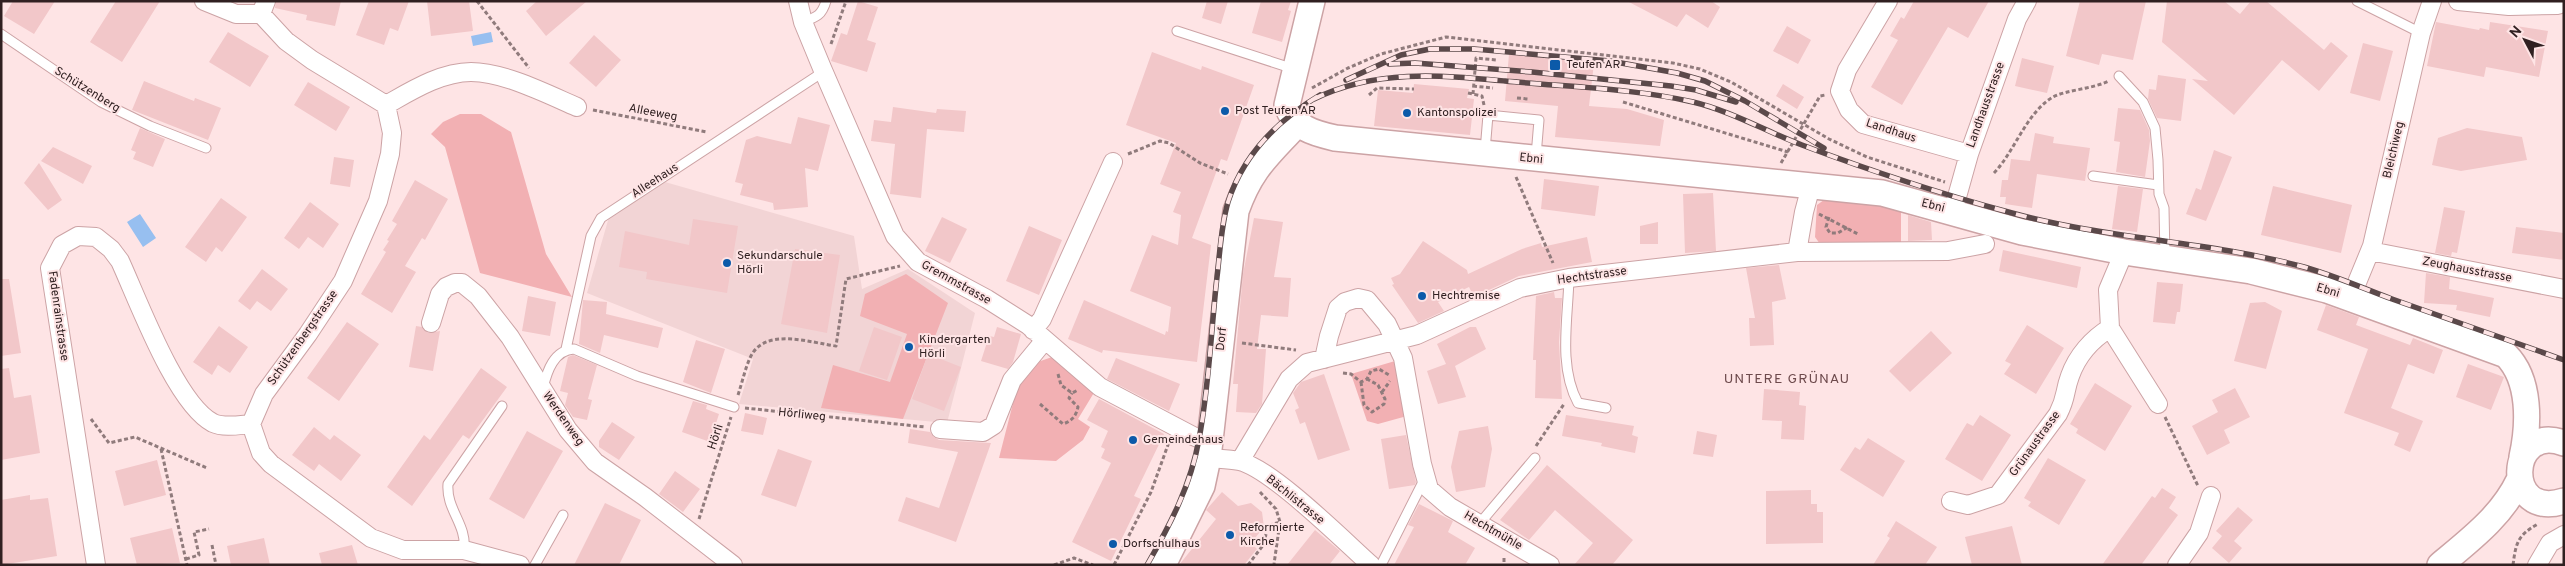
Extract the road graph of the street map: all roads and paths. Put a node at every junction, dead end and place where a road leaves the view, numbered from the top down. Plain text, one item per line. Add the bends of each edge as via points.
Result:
1 (204, 1) edge
2 (477, 1) edge
3 (798, 1) edge
4 (826, 1) edge
5 (846, 1) edge
6 (1312, 1) edge
7 (1888, 1) edge
8 (2027, 1) edge
9 (2357, 1) edge
10 (2432, 1) edge
11 (2458, 1) edge
12 (2558, 5) dead end
13 (264, 8) edge
14 (804, 22) junction
15 (1178, 31) dead end
16 (2421, 33) junction
17 (1, 34) edge
18 (1496, 60) dead end
19 (822, 68) junction
20 (1294, 69) junction
21 (2119, 76) joint
22 (1473, 86) junction
23 (1493, 88) dead end
24 (535, 89) junction
25 (1414, 89) dead end
26 (1309, 90) dead end
27 (1840, 91) junction
28 (1369, 95) dead end
29 (1517, 96) dead end
30 (1528, 99) dead end
31 (1623, 102) dead end
32 (386, 105) junction
33 (577, 107) joint
34 (1488, 115) junction
35 (1804, 123) junction
36 (1297, 124) junction
37 (725, 135) junction
38 (206, 148) dead end
39 (1788, 152) junction
40 (1484, 154) junction
41 (1968, 154) junction
42 (1536, 159) junction
43 (1113, 162) joint
44 (1512, 169) dead end
45 (1777, 169) dead end
46 (1994, 173) dead end
47 (1228, 174) dead end
48 (2093, 176) dead end
49 (2158, 185) junction
50 (1811, 186) junction
51 (1958, 186) junction
52 (1953, 211) junction
53 (1816, 213) dead end
54 (1829, 217) junction
55 (1848, 227) junction
56 (1985, 244) dead end
57 (1884, 251) junction
58 (2370, 251) junction
59 (1797, 252) junction
60 (2124, 252) junction
61 (2165, 258) junction
62 (918, 262) junction
63 (1565, 279) junction
64 (2564, 289) edge
65 (2351, 297) junction
66 (431, 323) dead end
67 (2110, 328) junction
68 (1039, 335) junction
69 (1397, 341) junction
70 (1243, 343) dead end
71 (566, 350) junction
72 (1322, 364) junction
73 (1367, 379) junction
74 (1361, 382) junction
75 (1571, 390) junction
76 (543, 391) junction
77 (1382, 392) junction
78 (1072, 393) dead end
79 (2525, 399) junction
80 (71, 403) junction
81 (1040, 404) dead end
82 (2158, 404) joint
83 (502, 406) dead end
84 (734, 407) junction
85 (1606, 408) dead end
86 (251, 424) junction
87 (940, 429) joint
88 (1171, 437) dead end
89 (2561, 442) edge
90 (161, 448) junction
91 (1209, 450) junction
92 (1535, 458) joint
93 (1240, 461) junction
94 (207, 468) dead end
95 (2521, 469) junction
96 (1425, 478) junction
97 (1259, 484) dead end
98 (1951, 501) dead end
99 (2209, 502) joint
100 (2550, 509) edge
101 (563, 515) dead end
102 (1280, 522) junction
103 (1480, 523) junction
104 (697, 524) dead end
105 (209, 529) dead end
106 (2564, 535) edge
107 (212, 545) dead end
108 (2515, 548) junction
109 (2521, 549) dead end
110 (464, 550) junction
111 (186, 559) junction
112 (511, 563) edge
113 (1274, 564) edge
114 (96, 565) edge
115 (187, 565) edge
116 (216, 565) edge
117 (535, 565) edge
118 (734, 565) edge
119 (1054, 565) edge
120 (1092, 565) edge
121 (1114, 565) edge
122 (1163, 565) edge
123 (1248, 565) edge
124 (1371, 565) edge
125 (1381, 565) edge
126 (1550, 565) edge
127 (2177, 565) edge
128 (2440, 565) edge
129 (2464, 565) edge
130 (2513, 565) edge
131 (2537, 565) edge

1 - 13 street via 236,14
2 - 24 path via 536,76
3 - 14 street, Gremmstrasse
4 - 14 lane via 818,17
5 - 19 path
6 - 20 main road
7 - 27 street via 1847,70
8 - 41 street, Landhausstrasse via 2017,19
9 - 16 lane
10 - 16 street, Bleichiweg
11 - 12 street via 2509,6
13 - 32 street via 286,41
14 - 19 street, Gremmstrasse
15 - 20 lane
16 - 58 street, Bleichiweg
17 - 38 lane, Schützenberg via 101,102
18 - 22 path via 1476,58
19 - 37 lane, Alleehaus via 817,76
19 - 62 street, Gremmstrasse via 895,236
20 - 36 main road via 1287,105
21 - 46 path via 2093,88 2054,97 2034,116
21 - 49 lane via 2148,111 2155,128
22 - 23 path
22 - 34 path via 1470,94 1482,96
24 - 32 street via 491,74 452,74
24 - 33 street
25 - 28 path via 1377,88
26 - 35 path via 1381,54 1446,37 1682,65 1731,82
27 - 35 path via 1820,96
27 - 41 street, Landhaus via 1849,110 1863,124
29 - 30 path
31 - 39 path
32 - 86 street, Schützenbergstrasse via 392,133 378,201 343,281 264,394
33 - 37 path, Alleeweg
34 - 40 lane
34 - 42 lane via 1539,120
35 - 39 path
35 - 51 path via 1828,139 1867,157
36 - 40 main road, Ebni via 1335,138
36 - 91 main road, Dorf via 1255,169 1236,211
37 - 71 lane, Alleehaus via 601,218 591,236
39 - 45 path
40 - 42 main road, Ebni
41 - 51 street, Landhausstrasse
42 - 50 main road, Ebni
43 - 47 path via 1160,141
43 - 68 street via 1042,319
44 - 63 path
48 - 49 lane
49 - 61 lane via 2164,208
50 - 52 main road, Ebni via 1882,193
50 - 59 street
51 - 52 street, Landhausstrasse
52 - 60 main road, Ebni via 2022,232
53 - 54 path
54 - 55 path
54 - 55 path via 1826,227 1830,233
55 - 57 path
56 - 57 street, Hechtstrasse via 1948,251
57 - 59 street, Hechtstrasse
58 - 64 street, Zeughausstrasse
58 - 65 street, Bleichiweg
59 - 63 street, Hechtstrasse
60 - 61 main road, Ebni
60 - 67 street via 2108,290
61 - 65 main road, Ebni via 2251,271
62 - 68 street, Gremmstrasse via 987,299
62 - 84 path, Hörli via 846,279 836,346 779,338 770,340 751,356
63 - 69 street, Hechtstrasse via 1520,288
63 - 75 lane via 1566,366
65 - 79 main road, Ebni via 2506,355 2519,371
66 - 76 street, Werdenweg via 440,294 446,287 462,283 478,296 510,337
67 - 82 street
67 - 98 street, Grünaustrasse via 2088,344 2070,374 2066,399 2058,414 1998,495 1968,505
68 - 87 street via 1012,380 994,425 983,432
68 - 91 street, Gremmstrasse via 1100,387 1193,436
69 - 72 street, Hechtstrasse
69 - 72 street via 1372,304 1358,298 1338,308
69 - 96 street
70 - 72 path via 1297,350
71 - 76 lane via 548,370
71 - 84 lane via 574,349 637,376
72 - 74 path via 1351,374
72 - 93 street, Hechtstrasse via 1289,379
73 - 74 path
73 - 77 path via 1378,385
73 - 77 path via 1371,371 1379,369 1390,376
74 - 77 path via 1367,410 1372,412 1384,404
75 - 85 lane via 1578,403
75 - 92 path via 1560,413 1536,446
76 - 118 street, Werdenweg via 568,430 595,462
78 - 81 path via 1069,398 1078,407 1070,422 1063,424
79 - 89 main road, Ebni via 2548,432
79 - 95 main road, Ebni via 2525,444
80 - 86 street, Fadenrainstrasse via 50,268 62,245 78,236 96,237 120,261 173,377 192,403 212,423 224,426
80 - 90 path via 85,412 109,443 135,437
80 - 114 street, Fadenrainstrasse
82 - 99 path
83 - 110 lane via 448,484 447,497 466,536
84 - 87 path, Hörliweg
84 - 104 path, Hörli
86 - 110 street via 261,453 271,464 371,538 403,550
88 - 121 path via 1151,492
89 - 95 main road via 2538,443 2529,449
90 - 94 path
90 - 111 path
91 - 93 street, Bächlistrasse
91 - 122 main road, Dorf via 1202,486
92 - 103 lane
93 - 124 street, Bächlistrasse via 1288,492
95 - 100 main road via 2524,491
95 - 128 main road via 2500,510
96 - 103 street, Hechtmühle via 1436,496
96 - 125 lane
97 - 102 path via 1260,494 1276,509
99 - 127 street via 2200,533
100 - 108 path via 2523,532
100 - 129 main road via 2514,518
101 - 117 lane
102 - 113 path
102 - 123 path via 1267,529 1264,544
103 - 126 street, Hechtmühle
105 - 111 path via 194,532 199,555
106 - 131 street via 2550,543
107 - 116 path
108 - 109 path
108 - 130 path
110 - 112 street
111 - 115 path
119 - 120 path via 1074,558

